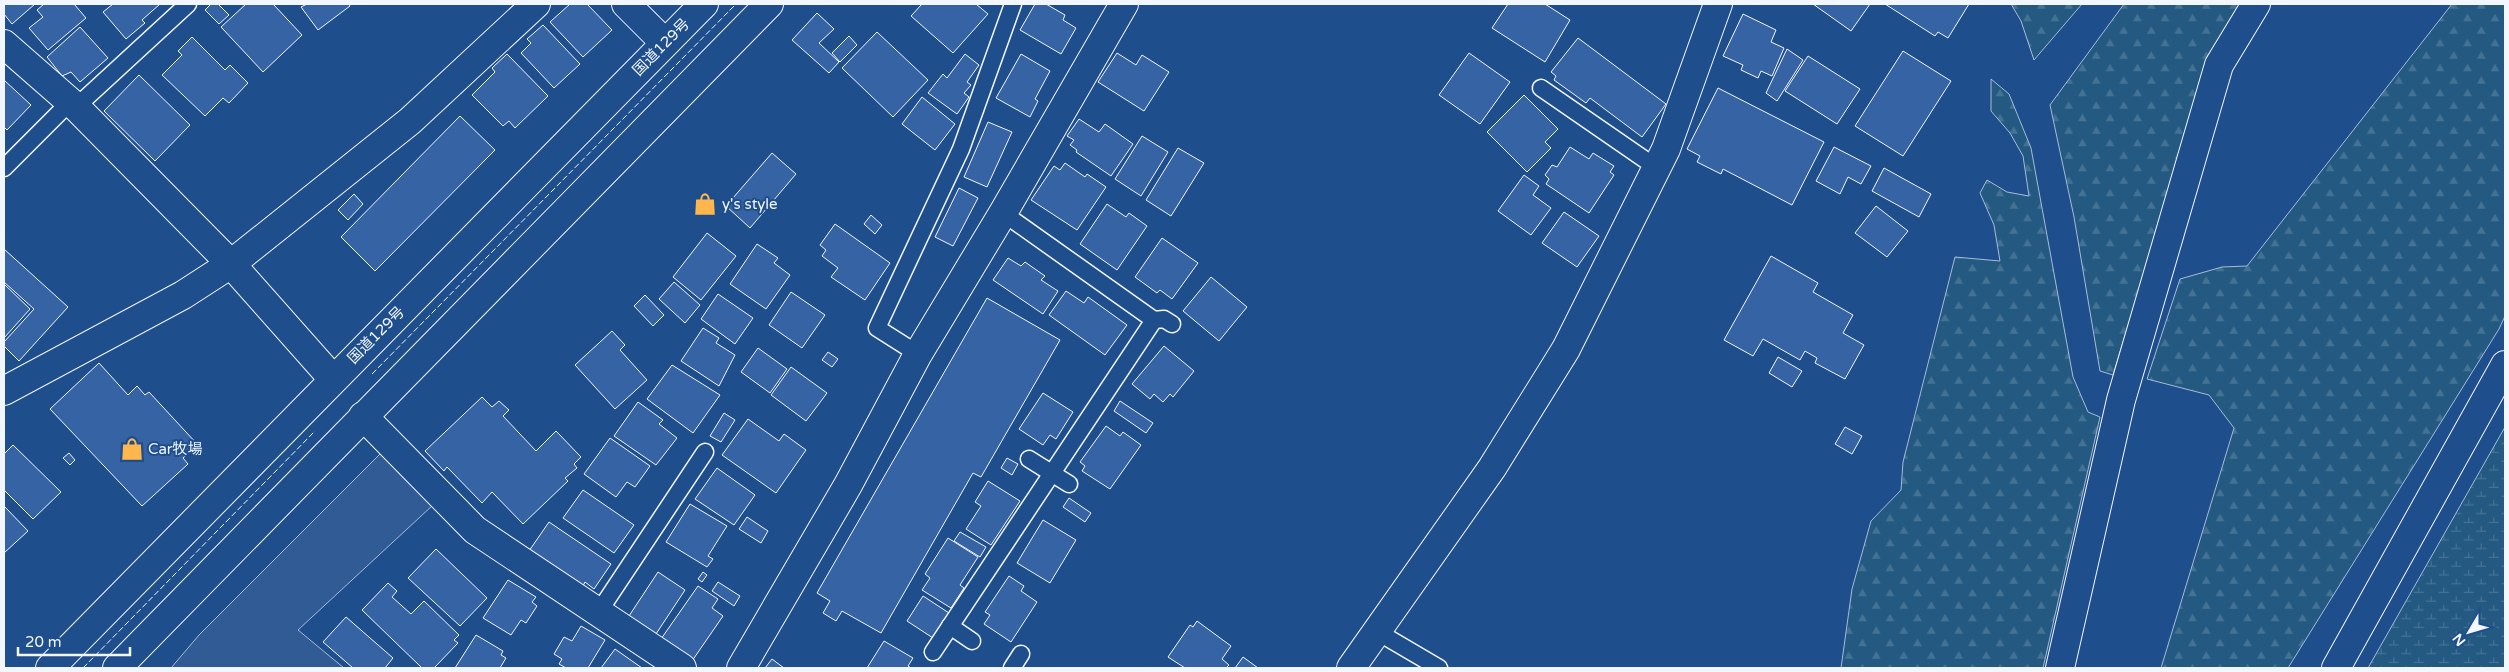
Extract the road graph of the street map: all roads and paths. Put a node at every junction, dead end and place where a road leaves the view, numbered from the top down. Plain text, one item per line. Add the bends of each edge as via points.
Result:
1 (188, 4) edge
2 (536, 4) edge
3 (626, 4) edge
4 (704, 4) edge
5 (769, 4) edge
6 (1013, 4) edge
7 (1124, 4) edge
8 (1718, 4) edge
9 (2256, 4) edge
10 (665, 43) junction
11 (4, 44) edge
12 (1541, 88) dead end
13 (73, 104) junction
14 (4, 168) edge
15 (1657, 168) junction
16 (1003, 213) junction
17 (231, 264) junction
18 (1154, 320) junction
19 (1172, 324) dead end
20 (918, 354) junction
21 (2505, 365) edge
22 (333, 380) junction
23 (4, 391) edge
24 (363, 416) junction
25 (705, 452) dead end
26 (1029, 459) dead end
27 (1051, 474) junction
28 (1069, 484) dead end
29 (598, 613) junction
30 (950, 626) junction
31 (1376, 631) junction
32 (972, 642) dead end
33 (933, 652) dead end
34 (1021, 654) dead end
35 (50, 668) edge
36 (116, 668) edge
37 (682, 668) edge
38 (741, 668) edge
39 (1012, 668) edge
40 (1351, 668) edge
41 (1439, 668) edge
42 (2060, 668) edge
43 (2336, 668) edge

1 - 13 lane
2 - 17 main road via 410,121
3 - 10 main road
4 - 10 main road, 国道129号
5 - 24 main road
6 - 20 lane via 961,148 877,328
7 - 16 main road
8 - 15 main road
9 - 42 main road via 2219,65 2199,132 2121,400
10 - 22 main road, 国道129号
11 - 13 main road
12 - 15 lane
13 - 14 lane
13 - 17 main road
15 - 31 main road via 1566,349 1492,468
16 - 18 lane
16 - 20 main road
17 - 22 main road
17 - 23 main road via 183,295
18 - 19 lane via 1164,319
18 - 27 lane
20 - 38 main road via 848,485
21 - 43 main road
22 - 35 main road, 国道129号
24 - 29 main road via 475,530
24 - 36 main road
25 - 29 lane
26 - 27 lane
27 - 28 lane
27 - 30 lane
29 - 37 main road
30 - 32 lane
30 - 33 lane
31 - 40 main road
31 - 41 lane
34 - 39 lane

